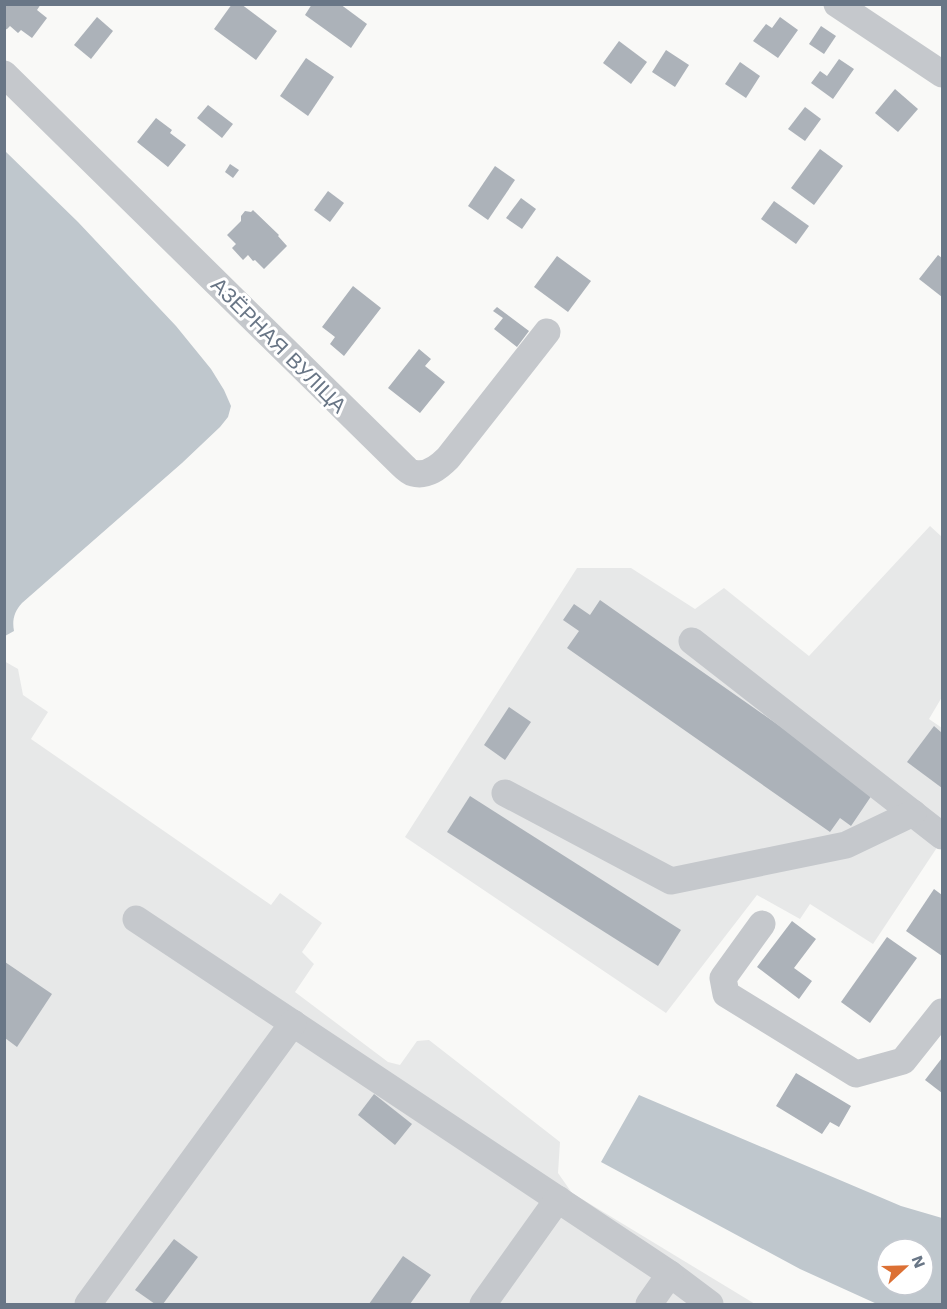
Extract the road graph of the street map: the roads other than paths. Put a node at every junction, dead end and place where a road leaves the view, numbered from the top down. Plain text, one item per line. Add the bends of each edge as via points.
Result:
1 (837, 4) edge
2 (4, 74) edge
3 (942, 74) edge
4 (546, 332) dead end
5 (692, 641) dead end
6 (505, 793) dead end
7 (913, 813) junction
8 (942, 836) edge
9 (136, 919) dead end
10 (762, 924) dead end
11 (942, 1012) edge
12 (293, 1023) junction
13 (558, 1199) junction
14 (670, 1274) junction
15 (88, 1305) edge
16 (483, 1305) edge
17 (649, 1305) edge
18 (710, 1305) edge

1 - 3 street
2 - 4 street, АЗЁРНАЯ ВУЛІЦА via 413,473 426,473 448,458
5 - 7 street
6 - 7 street via 670,881 846,845
7 - 8 street
9 - 12 street
10 - 11 street via 723,978 726,994 856,1074 903,1061
12 - 13 street
12 - 15 street
13 - 14 street
13 - 16 street
14 - 17 street
14 - 18 street

